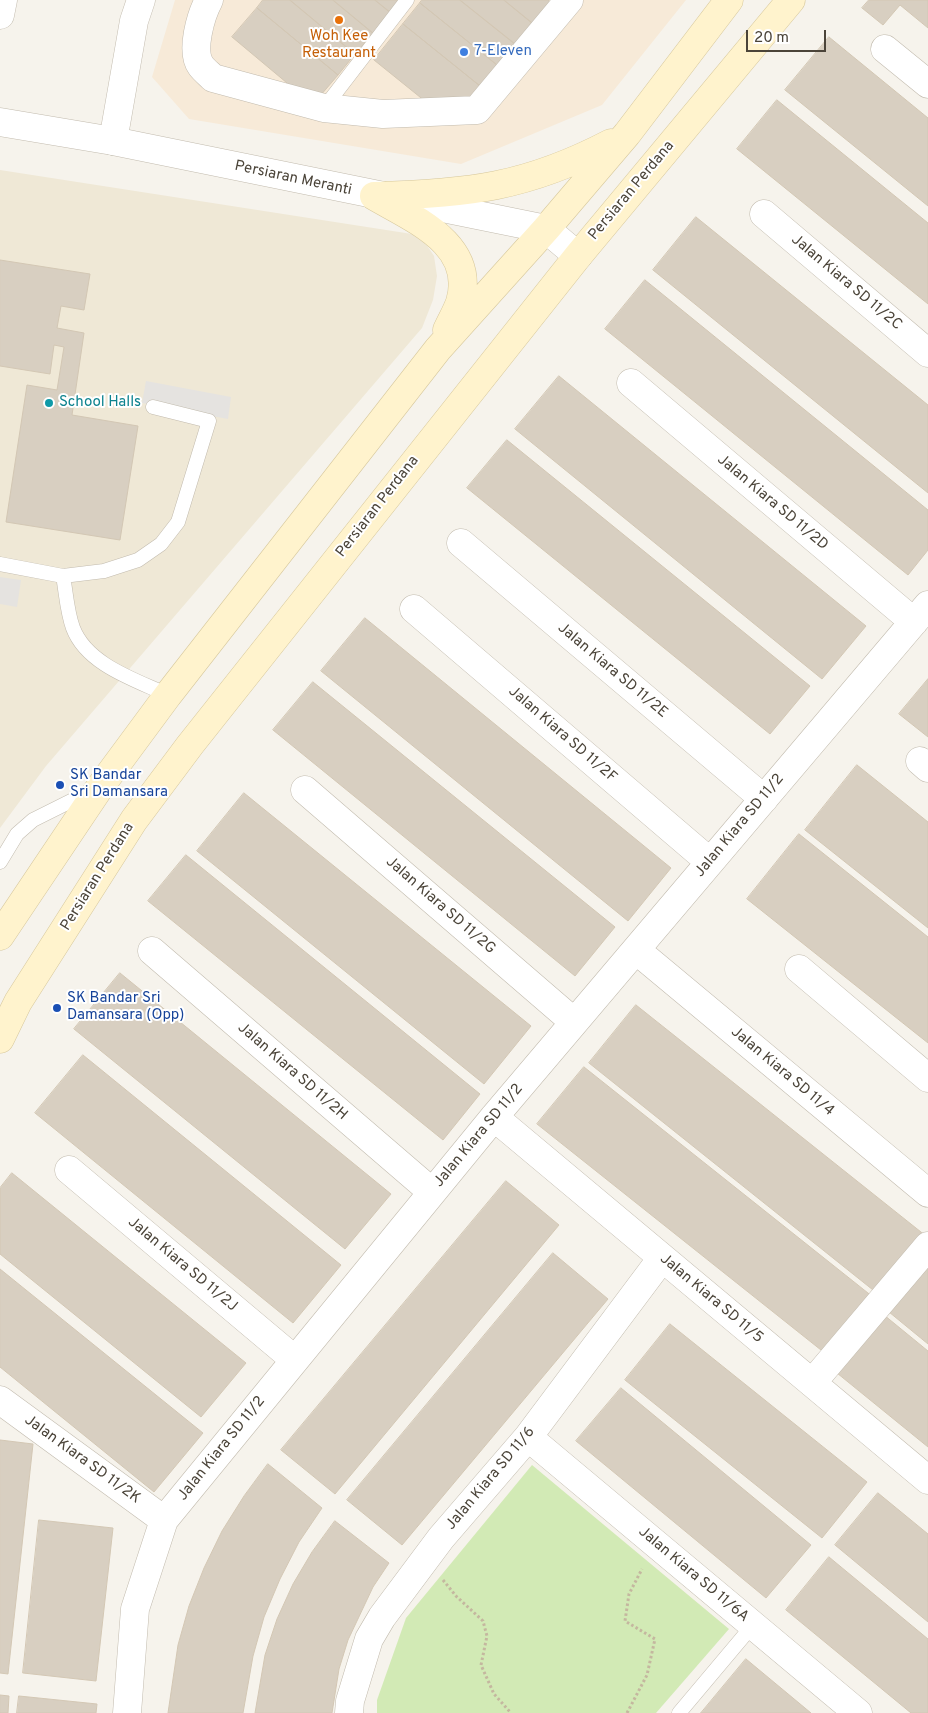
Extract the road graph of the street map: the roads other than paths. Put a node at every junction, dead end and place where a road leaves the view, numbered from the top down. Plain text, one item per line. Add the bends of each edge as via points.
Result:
1 (3, 0) edge
2 (141, 0) edge
3 (209, 0) edge
4 (407, 0) edge
5 (569, 0) edge
6 (729, 0) edge
7 (791, 0) edge
8 (0, 15) edge
9 (885, 49) dead end
10 (928, 84) edge
11 (324, 108) junction
12 (0, 122) edge
13 (627, 134) junction
14 (113, 141) junction
15 (374, 196) junction
16 (764, 214) dead end
17 (546, 229) junction
18 (578, 256) junction
19 (438, 349) junction
20 (928, 353) edge
21 (631, 383) dead end
22 (153, 407) dead end
23 (461, 543) dead end
24 (0, 564) edge
25 (63, 576) junction
26 (414, 609) dead end
27 (921, 614) edge
28 (168, 695) junction
29 (100, 787) junction
30 (305, 790) dead end
31 (764, 799) junction
32 (0, 862) edge
33 (710, 862) junction
34 (0, 936) edge
35 (636, 950) junction
36 (152, 951) dead end
37 (800, 969) dead end
38 (574, 1022) junction
39 (0, 1039) edge
40 (928, 1078) edge
41 (494, 1118) junction
42 (69, 1170) dead end
43 (432, 1192) junction
44 (928, 1193) edge
45 (928, 1246) edge
46 (662, 1258) junction
47 (295, 1360) junction
48 (812, 1383) junction
49 (0, 1400) edge
50 (528, 1437) junction
51 (928, 1480) edge
52 (164, 1520) junction
53 (753, 1625) junction
54 (128, 1713) edge
55 (349, 1713) edge
56 (679, 1713) edge
57 (858, 1713) edge

1 - 8 street
2 - 14 street via 134,21
3 - 11 street via 201,17 197,43 200,65 213,78
4 - 11 lane
5 - 11 street via 477,110 383,114
6 - 13 main road
7 - 18 main road, Persiaran Perdana
9 - 10 street
12 - 14 street, Persiaran Meranti
13 - 15 main road via 576,161 536,176 492,187 439,194
13 - 17 main road
14 - 15 street, Persiaran Meranti
15 - 17 street, Persiaran Meranti
15 - 19 main road via 427,227 451,247 457,261 463,276 460,301
16 - 20 street, Jalan Kiara SD 11/2C
17 - 18 street, Persiaran Meranti
17 - 19 main road
18 - 39 main road, Persiaran Perdana via 134,820 18,1002
19 - 28 main road
21 - 27 street, Jalan Kiara SD 11/2D
22 - 25 lane via 209,421 178,522 161,544 138,560 104,571
23 - 31 street, Jalan Kiara SD 11/2E
24 - 25 lane
25 - 28 lane via 73,627 80,643 94,656
26 - 33 street, Jalan Kiara SD 11/2F
27 - 31 street, Jalan Kiara SD 11/2
28 - 29 main road
29 - 32 lane via 33,820 17,834
29 - 34 main road
30 - 38 street, Jalan Kiara SD 11/2G
31 - 33 street, Jalan Kiara SD 11/2
33 - 35 street, Jalan Kiara SD 11/2
35 - 38 street, Jalan Kiara SD 11/2
35 - 44 street, Jalan Kiara SD 11/4
36 - 43 street, Jalan Kiara SD 11/2H
37 - 40 street
38 - 41 street, Jalan Kiara SD 11/2
41 - 43 street, Jalan Kiara SD 11/2
41 - 46 street, Jalan Kiara SD 11/5
42 - 47 street, Jalan Kiara SD 11/2J
43 - 47 street, Jalan Kiara SD 11/2
45 - 48 street
46 - 48 street, Jalan Kiara SD 11/5
46 - 50 street, Jalan Kiara SD 11/6
47 - 52 street, Jalan Kiara SD 11/2
48 - 51 street, Jalan Kiara SD 11/5
49 - 52 street, Jalan Kiara SD 11/2K
50 - 53 street, Jalan Kiara SD 11/6A
50 - 55 street, Jalan Kiara SD 11/6 via 426,1558 382,1617 369,1639
52 - 54 street, Jalan Kiara SD 11/2 via 135,1609
53 - 56 lane
53 - 57 street, Jalan Kiara SD 11/6A

